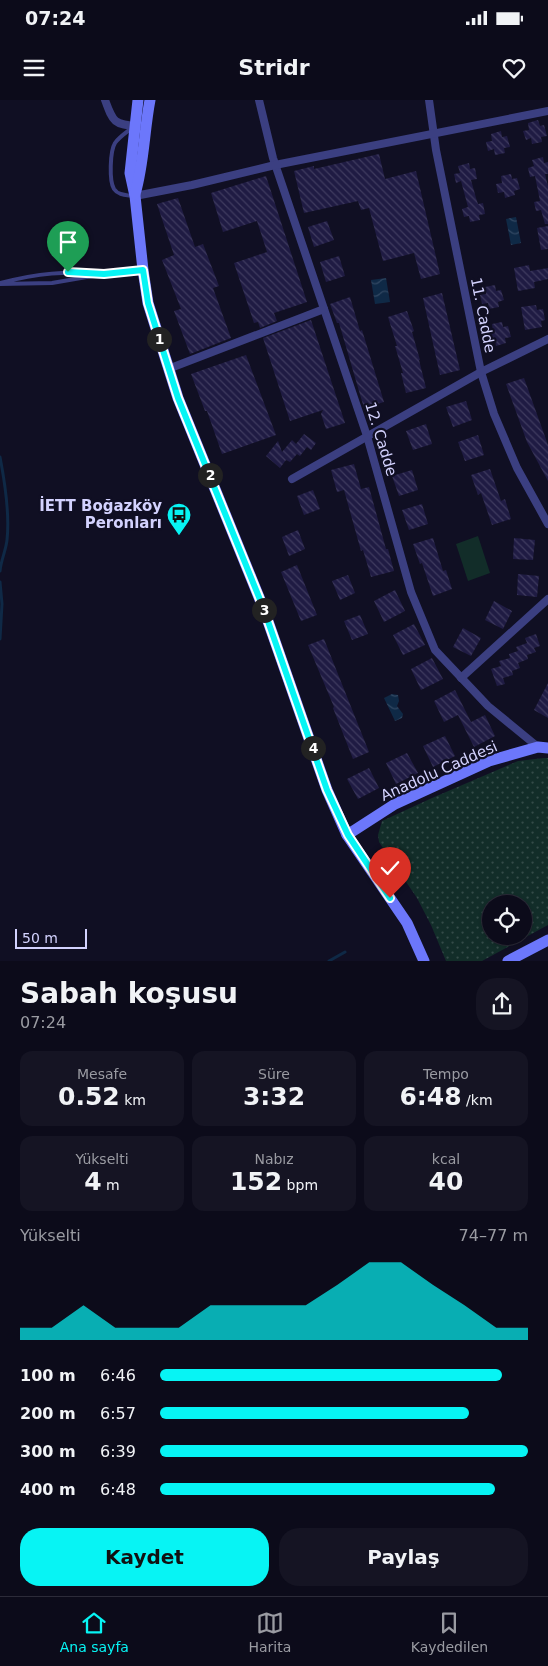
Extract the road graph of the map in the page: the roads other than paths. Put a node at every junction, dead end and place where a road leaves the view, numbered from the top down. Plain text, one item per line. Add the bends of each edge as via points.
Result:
1 (105, 100) edge
2 (138, 100) edge
3 (150, 100) edge
4 (259, 100) edge
5 (429, 100) edge
6 (548, 111) edge
7 (140, 126) junction
8 (434, 133) junction
9 (275, 165) junction
10 (135, 196) junction
11 (143, 270) junction
12 (104, 274) junction
13 (0, 284) edge
14 (324, 309) junction
15 (548, 339) edge
16 (168, 369) junction
17 (481, 372) junction
18 (367, 436) junction
19 (292, 479) dead end
20 (548, 524) edge
21 (548, 599) edge
22 (461, 678) junction
23 (543, 748) edge
24 (348, 835) junction
25 (548, 940) edge
26 (518, 959) edge
27 (424, 961) edge

1 - 7 street via 115,121 122,126
2 - 7 street
3 - 7 street
4 - 9 street, 12. Cadde
5 - 8 street, 11. Cadde
6 - 8 street
7 - 10 street via 141,175
7 - 10 lane via 116,141 111,166 114,189 120,194
8 - 9 street
8 - 17 street, 11. Cadde
9 - 10 street
9 - 14 street, 12. Cadde
10 - 11 street
11 - 12 lane
11 - 16 street via 148,303
12 - 13 lane via 52,283
12 - 13 lane via 51,273
14 - 16 street
14 - 18 street, 12. Cadde
15 - 17 street
16 - 24 street via 263,607 327,790
17 - 18 street
17 - 20 street, 11. Cadde via 494,414
18 - 19 street
18 - 22 street, 12. Cadde via 411,592 435,650
21 - 22 street
22 - 23 street, 12. Cadde via 488,706
23 - 24 street, Anadolu Caddesi via 489,761 404,800
24 - 27 street via 407,923
25 - 26 street

